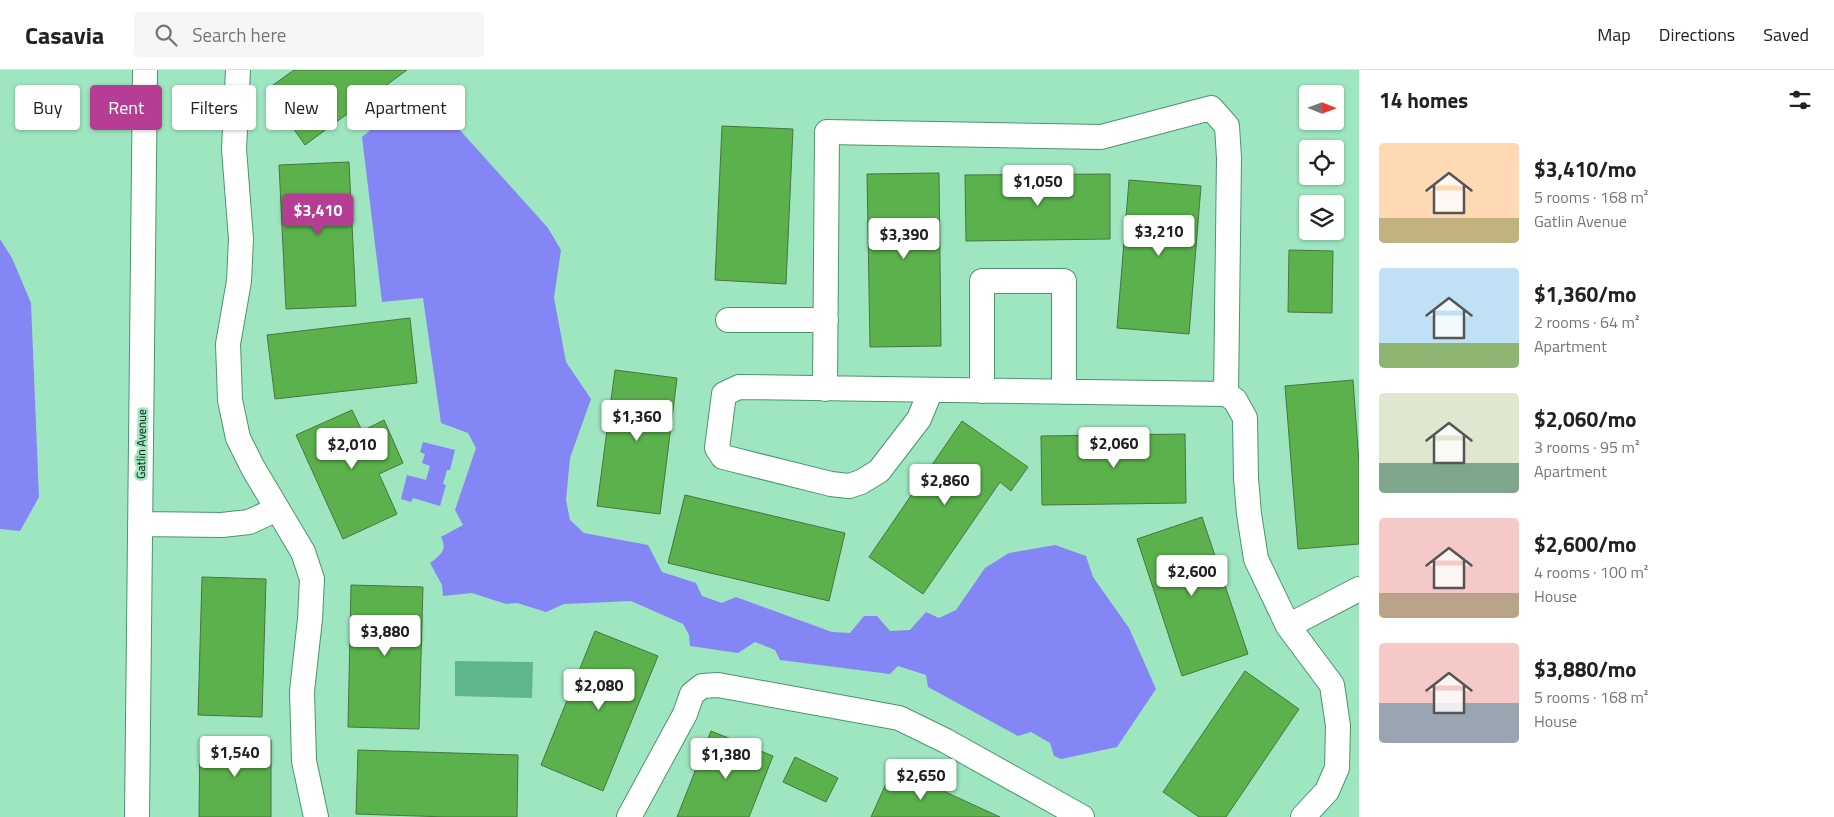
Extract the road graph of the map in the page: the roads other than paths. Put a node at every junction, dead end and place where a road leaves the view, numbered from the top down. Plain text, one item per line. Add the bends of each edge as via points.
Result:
1 (145, 70) edge
2 (239, 71) edge
3 (728, 320) dead end
4 (826, 320) junction
5 (826, 389) junction
6 (931, 390) junction
7 (982, 391) junction
8 (1064, 392) junction
9 (1226, 394) junction
10 (277, 509) junction
11 (140, 524) junction
12 (1359, 589) edge
13 (1288, 626) junction
14 (137, 817) edge
15 (316, 817) edge
16 (629, 817) edge
17 (1082, 817) edge
18 (1303, 817) edge

1 - 11 street, Gatlin Avenue
2 - 10 street via 234,148 241,239 239,281 228,344 230,400 238,438
3 - 4 street
4 - 5 street
4 - 9 street via 827,132 1101,137 1211,108 1227,126 1230,158
5 - 6 street
5 - 6 street via 739,387 724,394 718,448 723,457 849,486 879,471 920,419
6 - 7 street
7 - 8 street
7 - 8 street via 982,281 1064,281
8 - 9 street
9 - 13 street via 1236,400 1245,418 1246,478 1256,560
10 - 11 street via 249,522 222,525
10 - 15 street via 303,552 312,579 302,691 304,761
11 - 14 street, Gatlin Avenue
12 - 13 street
13 - 18 street via 1332,685 1338,726 1337,768 1327,791
16 - 17 street via 686,714 692,694 702,686 718,686 899,718

